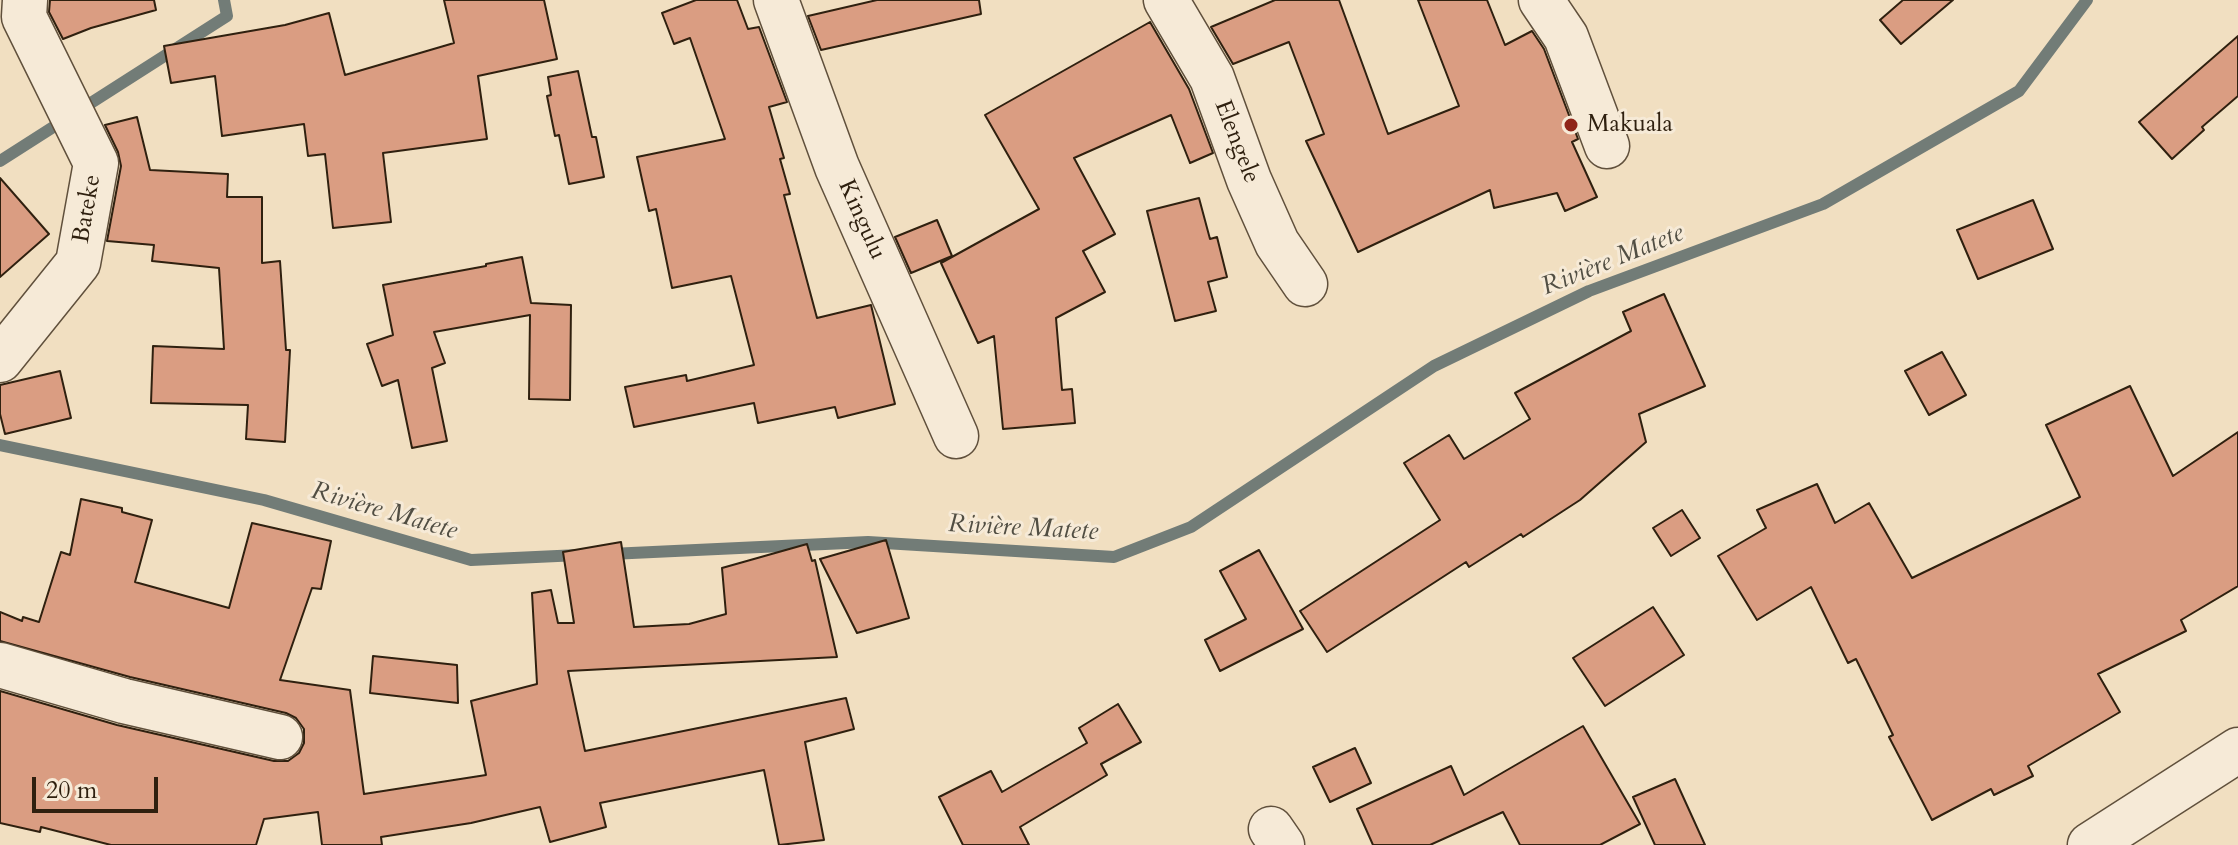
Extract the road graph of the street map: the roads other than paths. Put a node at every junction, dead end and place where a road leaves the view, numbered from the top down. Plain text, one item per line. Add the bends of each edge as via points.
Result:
1 (25, 0) edge
2 (776, 0) edge
3 (1166, 0) edge
4 (1541, 0) edge
5 (1607, 146) dead end
6 (1305, 284) dead end
7 (0, 360) edge
8 (956, 436) dead end
9 (0, 665) edge
10 (280, 737) dead end
11 (2238, 750) edge
12 (2090, 845) edge

1 - 7 street, Bateke via 24,17 96,163 78,263
2 - 8 street, Kingulu via 837,167
3 - 6 street, Elengele via 1212,78 1277,243
4 - 5 street via 1566,37
9 - 10 street
11 - 12 street

